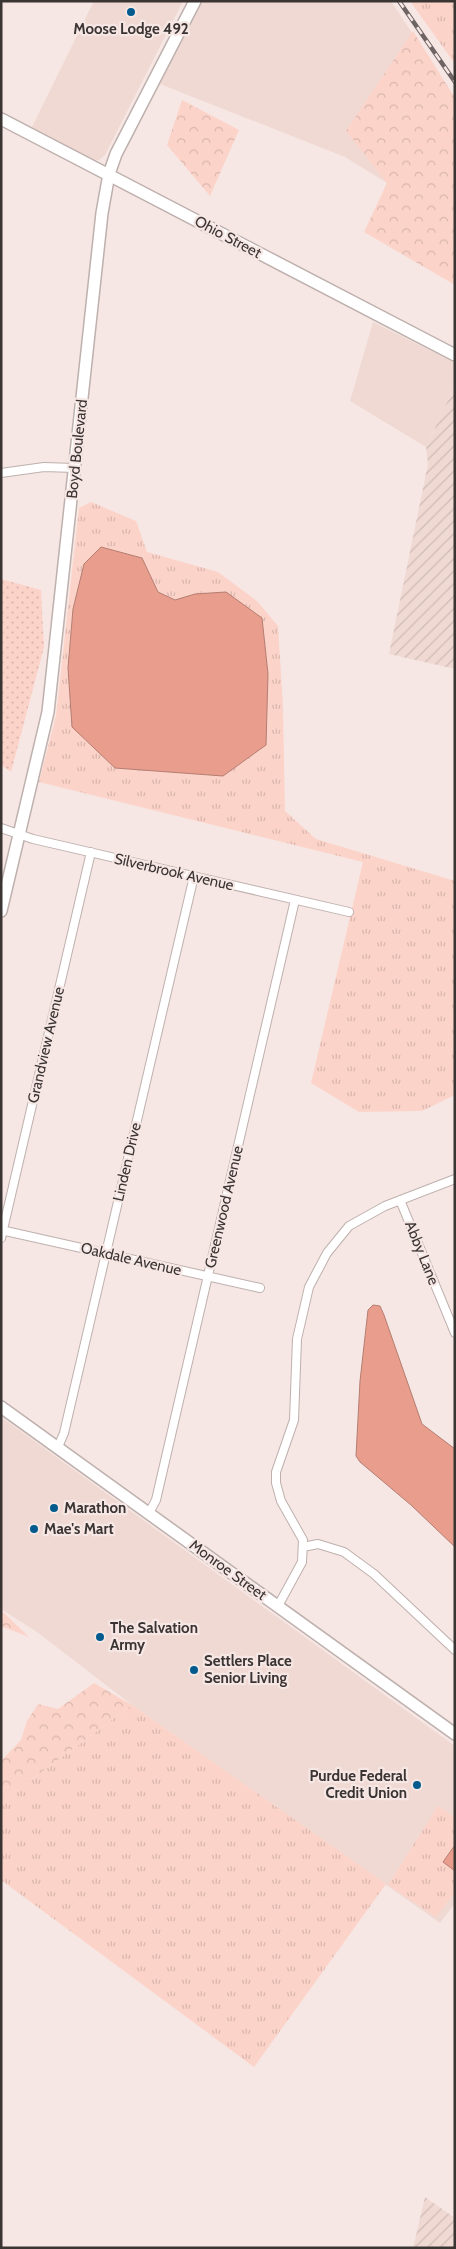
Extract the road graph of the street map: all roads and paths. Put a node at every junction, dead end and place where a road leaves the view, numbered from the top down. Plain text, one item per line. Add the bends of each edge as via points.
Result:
1 (194, 1) edge
2 (1, 118) edge
3 (109, 174) junction
4 (455, 355) edge
5 (75, 468) junction
6 (1, 473) edge
7 (1, 828) edge
8 (19, 835) junction
9 (91, 852) junction
10 (194, 876) junction
11 (295, 900) junction
12 (1, 911) edge
13 (349, 912) dead end
14 (455, 1179) edge
15 (400, 1200) junction
16 (2, 1233) edge
17 (106, 1253) junction
18 (208, 1277) junction
19 (260, 1288) dead end
20 (455, 1333) edge
21 (1, 1407) edge
22 (58, 1447) junction
23 (149, 1513) junction
24 (303, 1547) junction
25 (278, 1606) junction
26 (455, 1650) edge
27 (455, 1734) edge

1 - 3 street, Boyd Boulevard via 136,113
2 - 3 street, Ohio Street
3 - 4 street, Ohio Street
3 - 5 street, Boyd Boulevard
5 - 6 street via 44,467
5 - 8 street, Boyd Boulevard via 48,712
7 - 8 street, Silverbrook Avenue
8 - 9 street, Silverbrook Avenue
8 - 12 street, Boyd Boulevard
9 - 10 street, Silverbrook Avenue
9 - 16 street, Grandview Avenue
10 - 11 street, Silverbrook Avenue
10 - 17 street, Linden Drive
11 - 13 street, Silverbrook Avenue
11 - 18 street, Greenwood Avenue
14 - 15 street
15 - 20 street, Abby Lane
15 - 24 street via 366,1215 341,1233 319,1265 309,1287 297,1339 294,1420 276,1472 278,1494 298,1527
16 - 17 street, Oakdale Avenue
17 - 18 street, Oakdale Avenue
17 - 22 street, Linden Drive
18 - 19 street, Oakdale Avenue
18 - 23 street, Greenwood Avenue via 156,1500
21 - 22 street, Monroe Street
22 - 23 street, Monroe Street
23 - 25 street, Monroe Street
24 - 25 street via 302,1562
24 - 26 street via 318,1544 350,1555
25 - 27 street, Monroe Street

